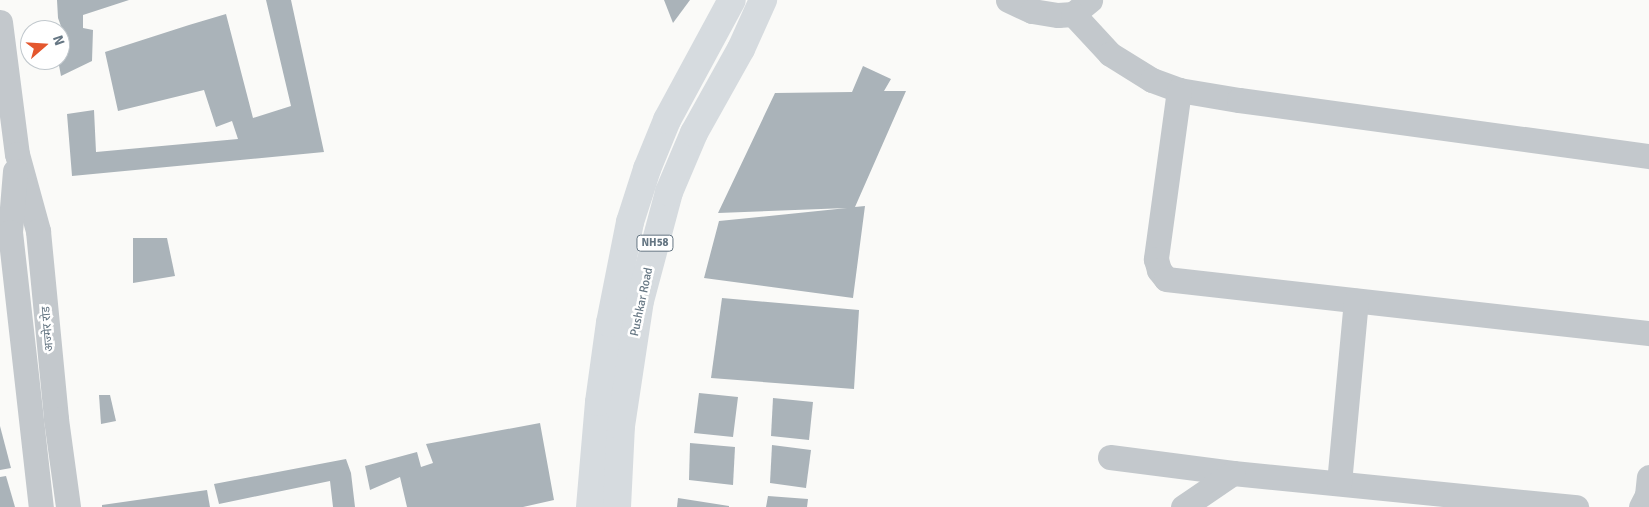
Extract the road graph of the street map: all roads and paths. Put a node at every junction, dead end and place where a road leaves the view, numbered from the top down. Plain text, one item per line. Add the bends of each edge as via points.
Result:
1 (732, 0) edge
2 (763, 0) edge
3 (1008, 0) edge
4 (1082, 7) edge
5 (0, 22) edge
6 (2, 52) edge
7 (1178, 90) junction
8 (17, 154) junction
9 (1649, 156) edge
10 (1356, 301) junction
11 (1649, 333) edge
12 (1110, 457) dead end
13 (1233, 473) junction
14 (1649, 477) edge
15 (1339, 483) junction
16 (41, 507) edge
17 (68, 507) edge
18 (590, 507) edge
19 (617, 507) edge
20 (1183, 507) edge
21 (1576, 507) edge
22 (1641, 507) edge

1 - 18 highway, Pushkar Road / NH58 via 667,120 630,222 610,323
2 - 19 highway, Pushkar Road / NH58 via 741,48 694,133 669,192 640,302 621,426
3 - 4 street via 1032,11 1058,15
4 - 7 street via 1110,54 1152,80
5 - 6 street, अज्मेर रोड
6 - 8 street, अज्मेर रोड
7 - 9 street
7 - 10 street via 1156,259 1166,279
8 - 16 street, अज्मेर रोड via 10,232
8 - 17 street, अज्मेर रोड via 38,231
10 - 11 street
10 - 15 street
12 - 13 street
13 - 15 street
13 - 20 street
14 - 22 street via 1647,495
15 - 21 street

